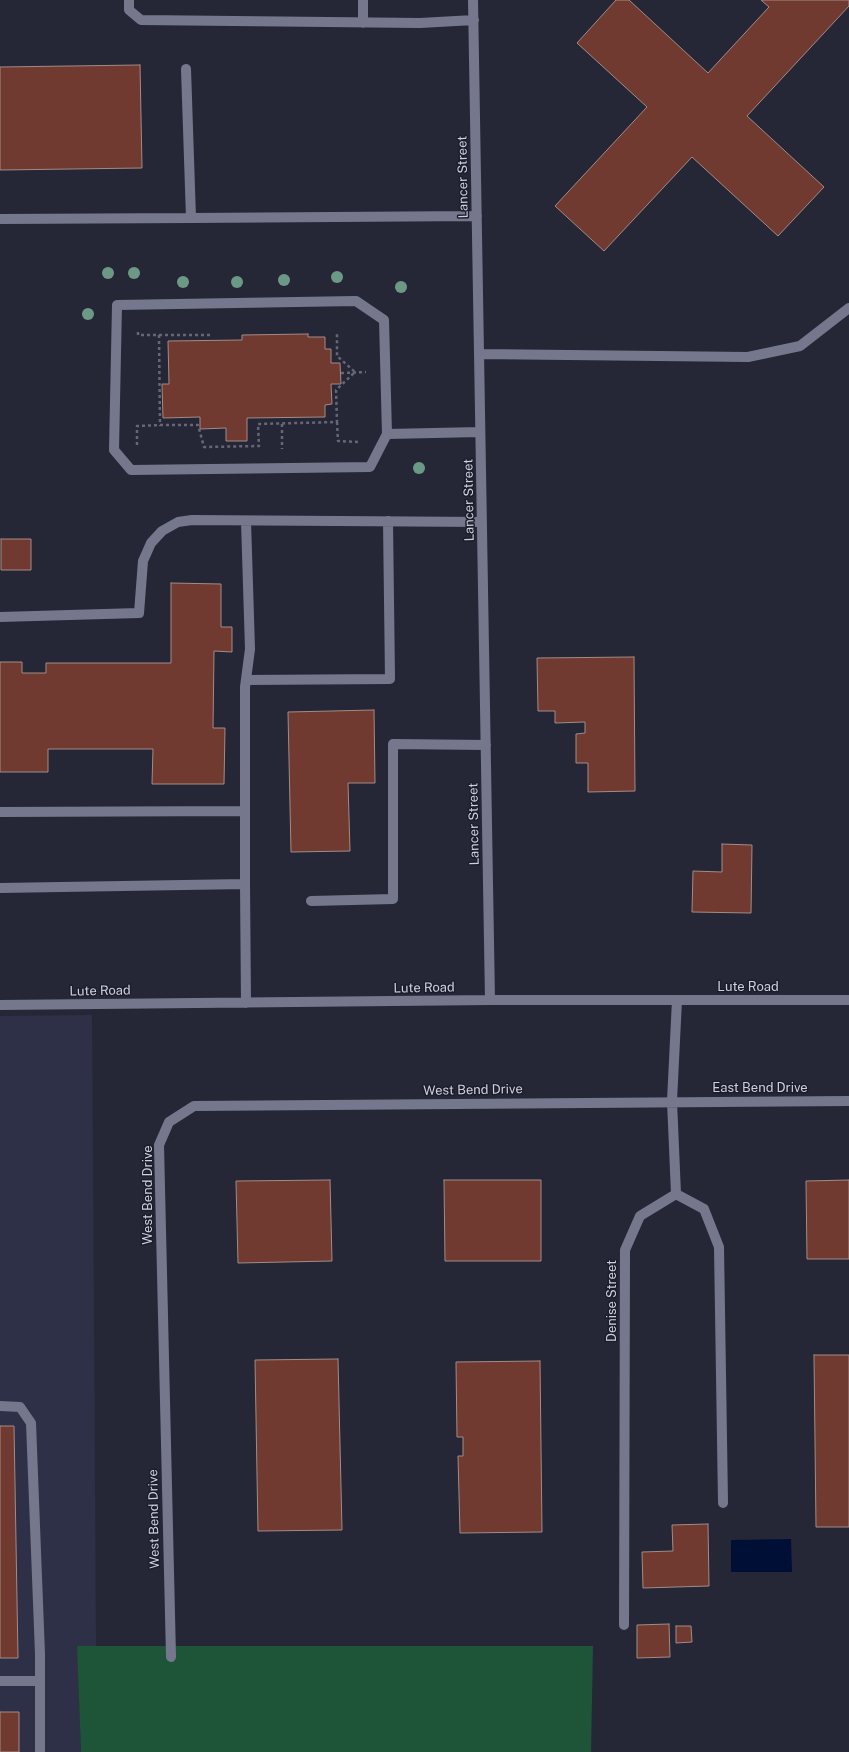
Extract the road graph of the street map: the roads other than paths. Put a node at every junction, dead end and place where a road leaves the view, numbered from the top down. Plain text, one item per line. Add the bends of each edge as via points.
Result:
1 (129, 0) edge
2 (363, 0) edge
3 (473, 0) edge
4 (474, 20) junction
5 (363, 23) junction
6 (186, 69) dead end
7 (477, 216) junction
8 (191, 218) junction
9 (0, 220) edge
10 (849, 308) edge
11 (479, 354) junction
12 (480, 432) junction
13 (387, 434) junction
14 (246, 521) junction
15 (388, 521) junction
16 (482, 522) junction
17 (0, 617) edge
18 (246, 680) junction
19 (486, 744) junction
20 (245, 810) junction
21 (0, 812) edge
22 (245, 884) junction
23 (0, 888) edge
24 (311, 901) dead end
25 (490, 1000) junction
26 (677, 1000) junction
27 (849, 1000) edge
28 (246, 1003) junction
29 (0, 1005) edge
30 (672, 1101) junction
31 (849, 1101) edge
32 (676, 1194) junction
33 (0, 1406) edge
34 (723, 1502) dead end
35 (624, 1625) dead end
36 (171, 1657) dead end
37 (0, 1681) edge
38 (40, 1681) junction
39 (40, 1752) edge

1 - 5 street via 129,10 140,20
2 - 5 street
3 - 4 street, Lancer Street
4 - 5 street
4 - 7 street, Lancer Street
6 - 8 street
7 - 8 street
7 - 11 street, Lancer Street
8 - 9 street
10 - 11 street via 800,346 748,357
11 - 12 street, Lancer Street
12 - 13 street
12 - 16 street, Lancer Street
13 - 13 street via 384,320 356,301 117,305 114,450 131,470 370,467
14 - 15 street
14 - 17 street via 192,520 178,522 162,532 151,543 143,561 139,612
14 - 18 street via 250,649
15 - 16 street
15 - 18 street via 390,679
16 - 19 street, Lancer Street
18 - 20 street
19 - 24 street via 393,744 393,899
19 - 25 street, Lancer Street
20 - 21 street
20 - 22 street
22 - 23 street
22 - 28 street
25 - 26 street, Lute Road
25 - 28 street, Lute Road
26 - 27 street, Lute Road
26 - 30 street
28 - 29 street, Lute Road
30 - 31 street, East Bend Drive
30 - 32 street
30 - 36 street, West Bend Drive via 194,1106 169,1122 159,1145
32 - 34 street via 704,1209 719,1247
32 - 35 street, Denise Street via 640,1216 625,1250
33 - 38 street via 20,1407 32,1423
37 - 38 street
38 - 39 street

